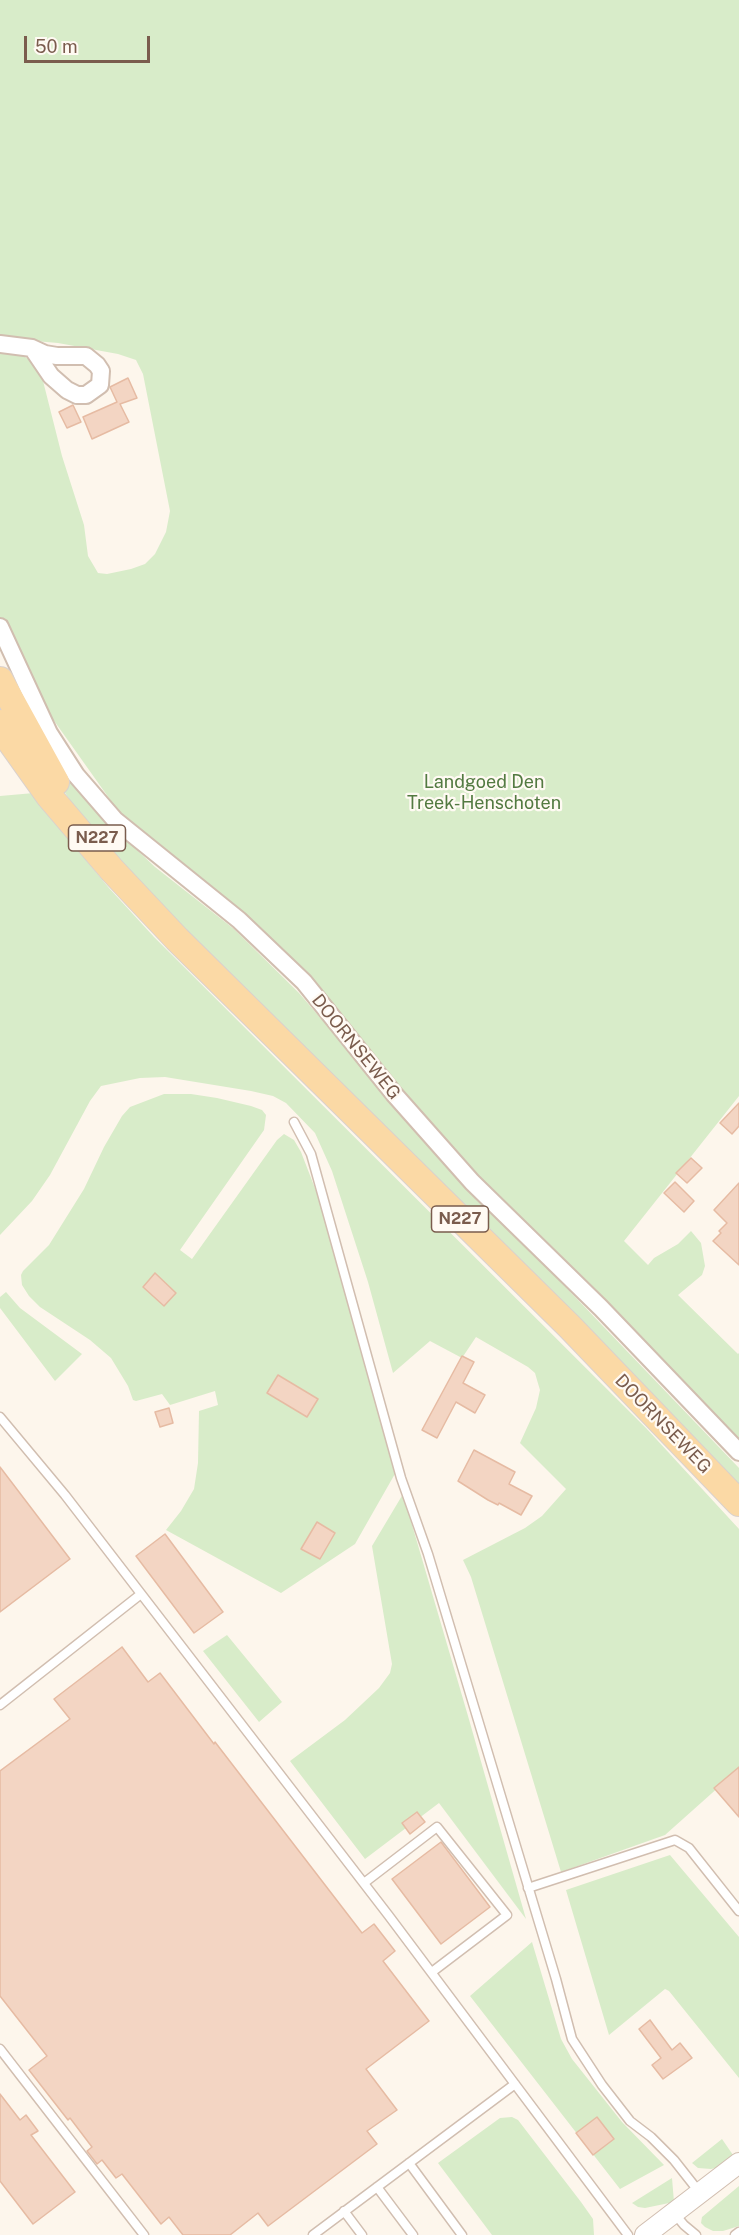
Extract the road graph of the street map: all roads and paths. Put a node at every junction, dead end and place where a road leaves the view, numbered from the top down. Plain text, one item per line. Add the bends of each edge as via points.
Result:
1 (0, 344) edge
2 (32, 348) dead end
3 (0, 627) edge
4 (0, 680) edge
5 (0, 723) edge
6 (17, 743) junction
7 (294, 1122) dead end
8 (0, 1417) edge
9 (739, 1452) edge
10 (739, 1503) edge
11 (141, 1594) junction
12 (0, 1705) edge
13 (364, 1883) junction
14 (528, 1888) junction
15 (739, 1911) edge
16 (432, 1972) junction
17 (0, 2049) edge
18 (515, 2084) junction
19 (409, 2163) junction
20 (739, 2163) edge
21 (377, 2187) junction
22 (700, 2193) junction
23 (344, 2211) junction
24 (674, 2213) junction
25 (739, 2232) edge
26 (144, 2235) edge
27 (313, 2235) edge
28 (362, 2235) edge
29 (413, 2235) edge
30 (462, 2235) edge
31 (628, 2235) edge
32 (645, 2235) edge
33 (696, 2235) edge
34 (735, 2235) edge

1 - 2 street
3 - 9 street, DOORNSEWEG via 49,733 76,775 115,819 239,920 304,982 394,1094 472,1182 601,1308
4 - 6 main road, DOORNSEWEG / N227
5 - 6 main road, DOORNSEWEG / N227
6 - 10 main road, DOORNSEWEG / N227 via 177,939 570,1327
7 - 14 lane via 311,1154 401,1478 429,1554
8 - 11 lane
11 - 12 lane
11 - 13 lane
13 - 16 lane
13 - 16 lane via 437,1827 507,1915
14 - 15 lane via 675,1840 689,1848
14 - 22 lane via 572,2039 630,2121 674,2160
16 - 18 lane
17 - 26 lane
18 - 19 lane
18 - 31 lane
19 - 21 lane
19 - 30 lane
20 - 22 street
21 - 23 lane
21 - 29 lane
22 - 24 street
23 - 27 lane
23 - 28 lane
24 - 32 street
24 - 33 lane
25 - 34 lane

